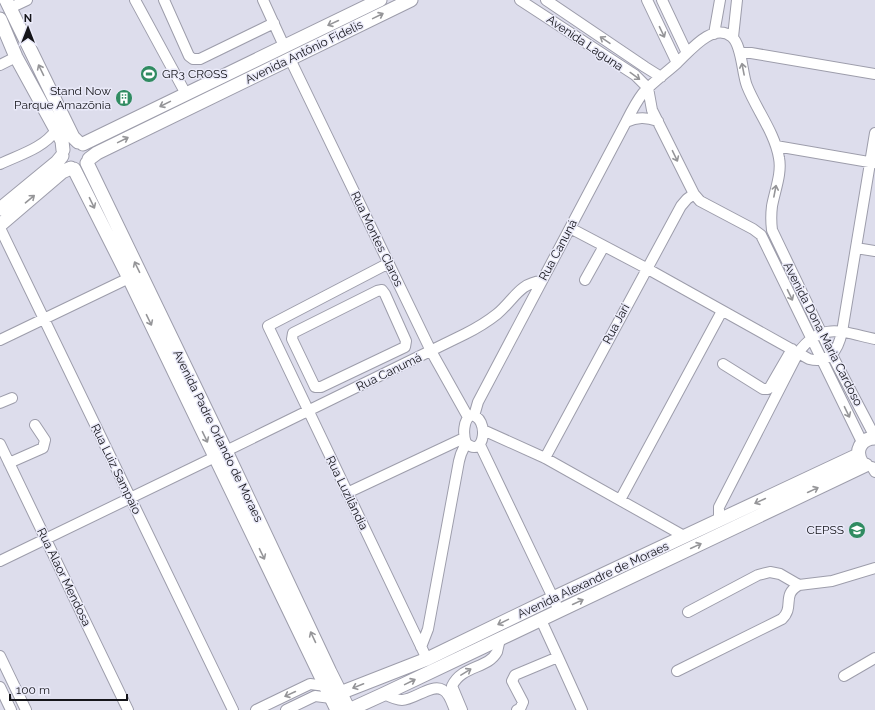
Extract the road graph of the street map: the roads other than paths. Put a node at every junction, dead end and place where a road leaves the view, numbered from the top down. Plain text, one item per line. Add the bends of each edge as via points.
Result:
1 (27, 0) edge
2 (135, 0) edge
3 (164, 0) edge
4 (263, 0) edge
5 (380, 0) edge
6 (411, 0) edge
7 (520, 0) edge
8 (546, 0) edge
9 (647, 0) edge
10 (662, 0) edge
11 (8, 4) edge
12 (720, 4) edge
13 (737, 5) edge
14 (0, 19) edge
15 (274, 23) junction
16 (714, 34) junction
17 (733, 37) junction
18 (284, 46) junction
19 (687, 53) junction
20 (740, 53) junction
21 (16, 57) junction
22 (290, 59) junction
23 (677, 63) junction
24 (0, 65) edge
25 (875, 74) edge
26 (661, 77) junction
27 (648, 88) junction
28 (186, 94) junction
29 (658, 121) junction
30 (626, 122) junction
31 (56, 130) junction
32 (875, 133) edge
33 (80, 143) junction
34 (776, 146) junction
35 (62, 153) junction
36 (88, 161) junction
37 (873, 163) edge
38 (0, 164) edge
39 (72, 168) junction
40 (694, 194) junction
41 (0, 209) edge
42 (0, 226) edge
43 (570, 228) junction
44 (604, 246) junction
45 (856, 248) junction
46 (875, 251) edge
47 (388, 263) junction
48 (646, 268) junction
49 (129, 278) junction
50 (585, 280) dead end
51 (542, 281) junction
52 (722, 311) junction
53 (295, 312) junction
54 (44, 319) junction
55 (303, 327) junction
56 (821, 332) junction
57 (842, 332) junction
58 (811, 338) junction
59 (875, 339) edge
60 (0, 340) edge
61 (431, 351) junction
62 (795, 351) junction
63 (832, 355) junction
64 (822, 360) junction
65 (723, 364) dead end
66 (361, 368) junction
67 (368, 382) junction
68 (12, 398) dead end
69 (0, 403) edge
70 (308, 410) junction
71 (471, 416) junction
72 (35, 424) dead end
73 (483, 430) junction
74 (871, 439) edge
75 (465, 441) junction
76 (0, 444) edge
77 (480, 445) junction
78 (220, 454) junction
79 (545, 458) junction
80 (9, 463) junction
81 (869, 465) edge
82 (347, 493) junction
83 (130, 498) junction
84 (620, 500) junction
85 (719, 520) junction
86 (684, 536) junction
87 (46, 539) junction
88 (0, 561) edge
89 (875, 568) edge
90 (799, 585) junction
91 (553, 598) junction
92 (560, 611) junction
93 (688, 612) dead end
94 (541, 620) junction
95 (500, 639) junction
96 (424, 653) junction
97 (0, 656) edge
98 (558, 658) junction
99 (875, 658) edge
100 (677, 671) dead end
101 (844, 676) dead end
102 (0, 687) edge
103 (332, 692) junction
104 (384, 694) junction
105 (11, 710) edge
106 (26, 710) edge
107 (128, 710) edge
108 (233, 710) edge
109 (256, 710) edge
110 (286, 710) edge
111 (337, 710) edge
112 (349, 710) edge
113 (455, 710) edge
114 (462, 710) edge
115 (517, 710) edge
116 (582, 710) edge

1 - 11 street
2 - 28 street
3 - 15 street via 189,56 193,59 200,59
4 - 15 street
5 -> 18 main road, Avenida Antônio Fidelis
22 -> 6 main road, Avenida Antônio Fidelis
7 -> 27 street, Avenida Laguna via 635,75
26 -> 8 street, Avenida Laguna
9 -> 23 street
10 - 19 street
33 -> 11 main road via 73,137
12 - 13 street
12 - 16 street
13 - 17 street
14 - 21 main road
15 - 18 street
16 - 17 street via 721,33
16 - 19 street, Rua Canuná via 700,40
17 - 20 street
18 - 28 main road, Avenida Antônio Fidelis
19 - 23 street, Rua Canuná
20 - 25 street via 751,52
34 -> 20 street via 747,86
21 - 24 street
21 - 31 main road
36 -> 22 main road, Avenida Antônio Fidelis via 97,153
22 - 47 street, Rua Montes Claros
23 - 26 street, Rua Canuná
26 - 27 street, Rua Canuná
27 - 29 street via 652,110
27 - 30 street, Rua Canuná
28 -> 33 main road, Avenida Antônio Fidelis
29 - 30 street via 640,118
29 -> 40 street
30 - 43 street, Rua Canuná
31 - 35 main road via 62,141
31 - 38 street via 43,143
32 - 37 street
33 - 35 main road via 67,144
33 - 36 main road via 88,151
34 - 37 street
56 -> 34 street, Avenida Dona Maria Cardoso via 772,230 772,208 780,167
35 - 39 main road via 64,163
35 - 41 main road via 57,162
36 - 39 main road via 80,168
78 -> 36 main road, Avenida Padre Orlando de Moraes
37 - 45 street
42 -> 39 main road via 62,172
39 -> 49 main road, Avenida Padre Orlando de Moraes
40 - 48 street, Rua Jari via 681,206
40 -> 58 street, Avenida Dona Maria Cardoso via 700,201 761,235
42 - 54 street, Rua Luiz Sampaio
43 - 44 street
43 - 51 street, Rua Canuná
44 - 48 street
44 - 50 street
45 - 46 street
45 - 57 street
47 - 53 street
47 - 61 street, Rua Montes Claros
48 - 52 street
48 - 79 street, Rua Jari
49 - 54 street
49 -> 78 main road, Avenida Padre Orlando de Moraes
51 - 61 street, Rua Canumá via 528,284 499,313
51 - 71 street, Rua Canuná
52 - 62 street
52 - 84 street
53 - 55 street
53 - 70 street, Rua Luzilândia via 268,326
54 - 60 street
54 - 83 street, Rua Luiz Sampaio
55 - 66 street via 291,337 315,386 321,388
55 - 66 street via 377,291 384,292 406,345
56 - 57 street
56 - 58 street
56 - 63 street, Avenida Dona Maria Cardoso
57 - 59 street
57 - 63 street
58 - 62 street
58 - 64 street, Avenida Dona Maria Cardoso
61 - 67 street, Rua Canumá
61 - 71 street, Rua Montes Claros
62 - 64 street via 809,359
62 - 65 street via 768,389 763,389
62 - 85 street via 719,507
63 - 64 street
63 - 74 street, Avenida Dona Maria Cardoso
64 -> 74 street, Avenida Dona Maria Cardoso
66 - 67 street
67 - 70 street, Rua Canumá
68 - 69 street
70 - 78 street, Rua Canumá
70 - 82 street, Rua Luzilândia
71 - 73 street, Rua Montes Claros via 479,420
71 - 75 street, Rua Canuná
72 - 80 street via 44,440 43,448
73 - 77 street
73 - 79 street
74 - 81 main road via 858,450
75 - 77 street via 473,446
75 - 82 street
75 - 96 street, Rua Canuná
76 - 80 street, Rua Alaor Mendosa
77 - 91 street
78 - 83 street, Rua Canumá
78 - 103 main road, Avenida Padre Orlando de Moraes
79 - 84 street
80 - 87 street, Rua Alaor Mendosa
81 -> 85 main road, Avenida Alexandre de Moraes
92 -> 81 main road, Avenida Alexandre de Moraes
82 - 96 street, Rua Luzilândia
83 - 87 street, Rua Canumá
83 - 108 street, Rua Luiz Sampaio
84 - 86 street
85 - 86 main road, Avenida Alexandre de Moraes
86 - 91 main road, Avenida Alexandre de Moraes
87 - 88 street, Rua Canumá
87 - 107 street, Rua Alaor Mendosa
89 - 90 street via 832,581
90 - 93 street via 780,574 758,574
90 - 100 street via 792,589 789,610 782,619
91 - 92 street
91 -> 96 main road, Avenida Alexandre de Moraes
92 - 94 main road, Avenida Alexandre de Moraes
94 - 95 main road, Avenida Alexandre de Moraes
94 - 98 street
104 -> 95 main road, Avenida Alexandre de Moraes
114 -> 95 street via 452,686 456,678 492,658 497,652
96 -> 103 main road, Avenida Alexandre de Moraes
97 - 106 street
98 - 115 street via 515,675 512,681 523,702
98 - 116 street
99 - 101 street
102 - 105 street
103 -> 109 street via 310,684
103 - 110 street via 315,696
103 - 111 main road, Avenida Padre Orlando de Moraes
103 - 112 main road
104 - 112 main road, Avenida Alexandre de Moraes
104 - 113 street via 400,700 438,688 447,693

